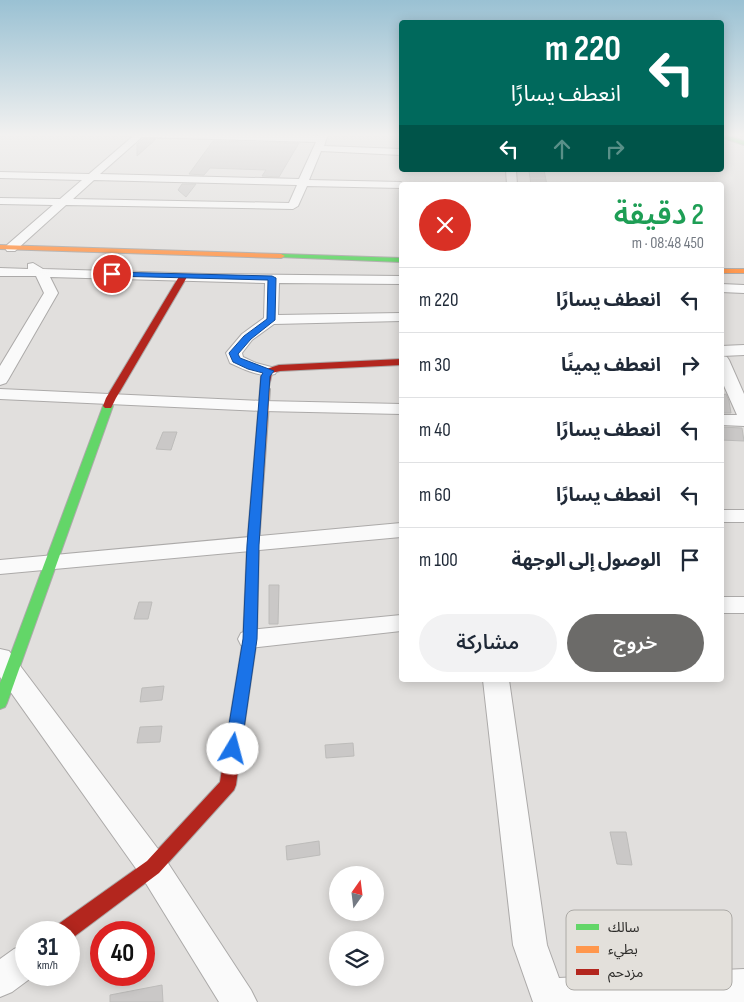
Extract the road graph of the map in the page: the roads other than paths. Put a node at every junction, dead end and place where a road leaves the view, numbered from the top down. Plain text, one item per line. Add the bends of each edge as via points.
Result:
1 (87, 181) edge
2 (224, 181) edge
3 (303, 183) junction
4 (399, 185) edge
5 (0, 201) edge
6 (63, 202) junction
7 (4, 248) edge
8 (399, 260) edge
9 (724, 271) edge
10 (0, 272) edge
11 (744, 272) edge
12 (42, 273) junction
13 (183, 277) junction
14 (272, 278) junction
15 (399, 280) edge
16 (724, 288) edge
17 (744, 289) edge
18 (399, 318) edge
19 (271, 320) junction
20 (744, 350) edge
21 (724, 351) edge
22 (399, 362) edge
23 (724, 367) edge
24 (269, 371) junction
25 (0, 380) edge
26 (0, 394) edge
27 (111, 398) junction
28 (263, 406) junction
29 (399, 409) edge
30 (744, 413) edge
31 (724, 420) edge
32 (744, 421) edge
33 (724, 516) edge
34 (744, 516) edge
35 (399, 530) edge
36 (253, 545) junction
37 (51, 562) junction
38 (0, 568) edge
39 (724, 605) edge
40 (744, 605) edge
41 (399, 622) edge
42 (250, 639) junction
43 (6, 665) edge
44 (496, 682) edge
45 (0, 703) edge
46 (153, 867) junction
47 (79, 921) edge
48 (15, 969) edge
49 (0, 980) edge
50 (703, 990) edge
51 (550, 999) edge
52 (240, 1002) edge

1 - 6 street
2 - 3 street
3 - 4 street
3 - 6 street via 293,206
5 - 6 street
6 - 7 street
7 - 8 street
7 - 12 street
9 - 11 street
10 - 12 street
12 - 13 street
12 - 25 street via 51,293
13 - 14 street
13 - 27 street
14 - 15 street
14 - 19 street
16 - 17 street
18 - 19 street
19 - 24 street via 248,337 234,353 236,360
20 - 21 street
22 - 24 street
23 - 30 street
24 - 28 street
26 - 27 street
27 - 28 street
27 - 37 street
28 - 29 street
28 - 36 street
31 - 32 street
33 - 34 street
35 - 36 street
36 - 37 street
36 - 42 street
37 - 38 street
37 - 43 street
39 - 40 street
41 - 42 street
42 - 46 street via 228,785
43 - 45 street
43 - 46 street
44 - 51 street via 530,945
46 - 47 street
46 - 52 street
48 - 49 street
50 - 51 street

